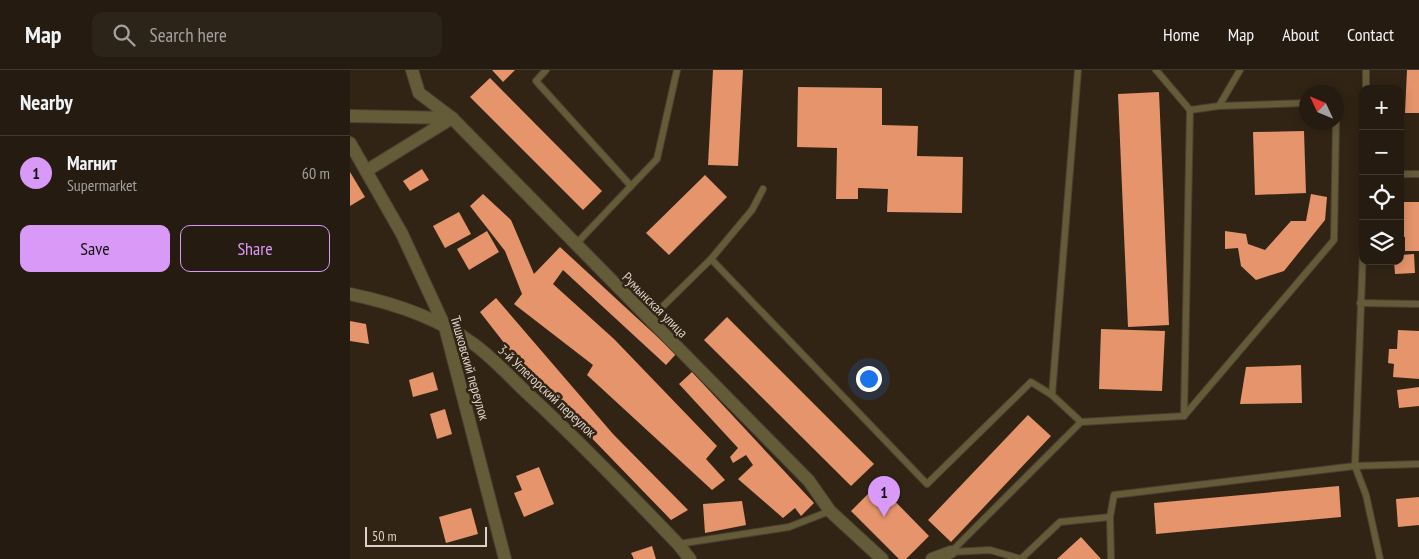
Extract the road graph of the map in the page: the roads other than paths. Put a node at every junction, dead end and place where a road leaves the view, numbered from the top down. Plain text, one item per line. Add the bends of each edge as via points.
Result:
1 (412, 70) edge
2 (546, 70) edge
3 (677, 70) edge
4 (1078, 70) edge
5 (1156, 70) edge
6 (1240, 70) edge
7 (1366, 70) edge
8 (1366, 85) edge
9 (1299, 103) edge
10 (1219, 106) junction
11 (1190, 110) junction
12 (350, 116) edge
13 (452, 118) junction
14 (1336, 130) edge
15 (350, 143) edge
16 (366, 171) junction
17 (1404, 174) edge
18 (1419, 174) edge
19 (631, 186) junction
20 (763, 189) dead end
21 (575, 244) junction
22 (711, 258) junction
23 (1362, 265) edge
24 (350, 294) edge
25 (1360, 303) junction
26 (1419, 304) edge
27 (649, 320) junction
28 (445, 327) junction
29 (1052, 395) junction
30 (1184, 416) junction
31 (1081, 422) junction
32 (1419, 464) edge
33 (1355, 466) junction
34 (830, 511) junction
35 (1110, 518) junction
36 (678, 544) junction
37 (951, 552) junction
38 (505, 559) edge
39 (690, 559) edge
40 (882, 559) edge
41 (932, 559) edge
42 (1111, 559) edge
43 (1380, 559) edge

1 - 13 street, Румынская улица via 419,93
2 - 19 lane via 536,81
3 - 19 lane via 657,159
4 - 29 lane
5 - 11 lane
6 - 10 lane
7 - 8 lane
9 - 10 lane
10 - 11 lane
11 - 30 lane
12 - 13 street
13 - 16 street
13 - 21 street, Румынская улица
14 - 30 lane via 1334,240
15 - 16 street, Тишковский переулок
16 - 28 street, Тишковский переулок via 402,234
17 - 18 lane
19 - 21 lane
20 - 22 lane via 752,210
21 - 27 street, Румынская улица
22 - 27 lane
22 - 29 lane via 926,484 1031,382
23 - 25 lane
24 - 28 street, 3-й Углегорский переулок via 412,311
25 - 26 lane
25 - 33 lane
27 - 34 street, Румынская улица via 809,481
28 - 36 street, 3-й Углегорский переулок via 475,346 576,438
28 - 38 street, Тишковский переулок
29 - 31 lane
30 - 31 lane
31 - 37 lane
32 - 33 lane
33 - 35 lane via 1114,495
33 - 43 lane via 1366,495
34 - 36 lane via 789,527
34 - 40 street, Румынская улица
35 - 37 lane via 1060,522 1021,559 990,550
35 - 42 lane
36 - 39 street, 3-й Углегорский переулок
37 - 41 street

